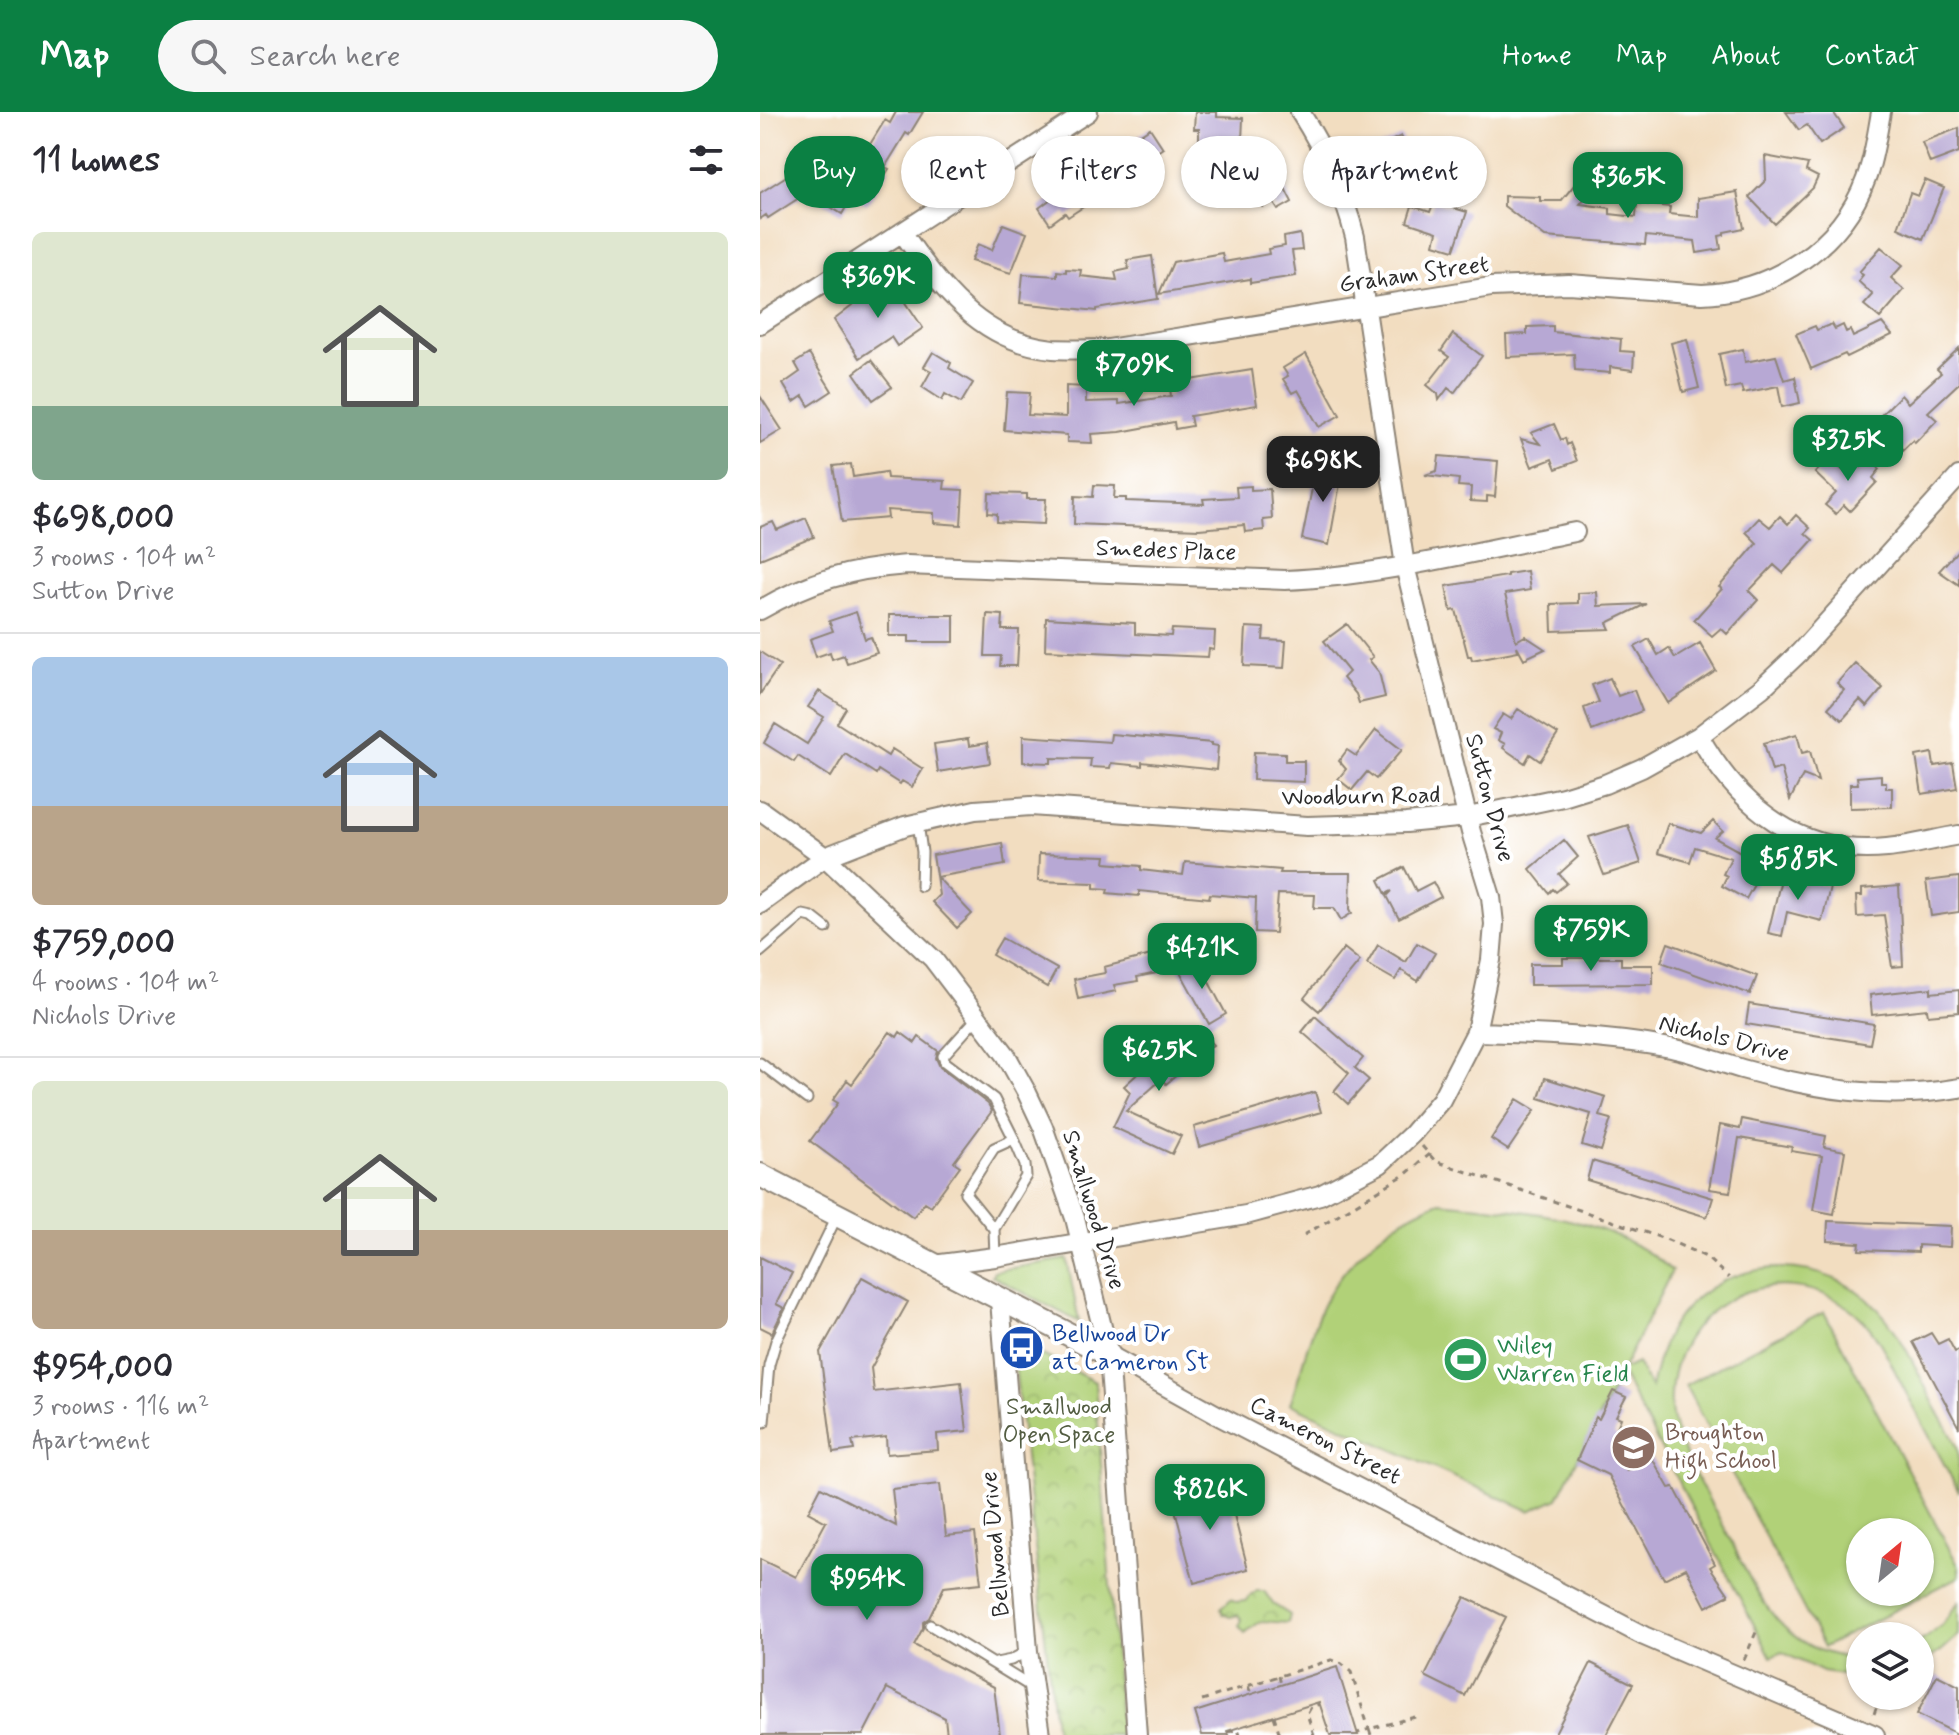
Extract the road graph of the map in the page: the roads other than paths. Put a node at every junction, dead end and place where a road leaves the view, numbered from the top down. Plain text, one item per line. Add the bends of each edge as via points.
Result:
1 (1088, 112) edge
2 (1300, 112) edge
3 (1881, 112) edge
4 (902, 232) junction
5 (1365, 305) junction
6 (760, 324) edge
7 (1959, 476) edge
8 (1575, 532) dead end
9 (1405, 566) junction
10 (760, 610) edge
11 (1699, 736) junction
12 (760, 810) edge
13 (1468, 817) junction
14 (918, 823) junction
15 (1959, 835) edge
16 (825, 857) junction
17 (921, 886) dead end
18 (760, 904) edge
19 (826, 928) dead end
20 (760, 952) edge
21 (978, 1017) junction
22 (1476, 1032) junction
23 (760, 1063) edge
24 (1959, 1088) edge
25 (807, 1099) dead end
26 (1014, 1139) junction
27 (760, 1175) edge
28 (837, 1216) junction
29 (994, 1229) junction
30 (1081, 1241) junction
31 (995, 1257) junction
32 (933, 1265) junction
33 (1000, 1300) junction
34 (1109, 1355) junction
35 (764, 1422) dead end
36 (930, 1625) dead end
37 (1028, 1651) junction
38 (996, 1663) junction
39 (1034, 1689) junction
40 (1040, 1735) edge
41 (1137, 1735) edge
42 (1875, 1735) edge

1 - 4 street
2 - 5 street, Sutton Drive via 1349,214
3 - 5 street, Graham Street via 1866,178 1847,216 1822,245 1765,282 1702,294 1531,284
4 - 5 street, Graham Street via 952,300 1012,338 1051,348 1108,349
4 - 6 street
5 - 9 street, Sutton Drive
7 - 11 street, Woodburn Road via 1800,652
8 - 9 street, Smedes Place
9 - 10 street, Smedes Place via 1285,580 907,565 823,579
9 - 13 street, Sutton Drive
11 - 13 street, Woodburn Road via 1605,784
11 - 15 street via 1745,799 1806,838 1867,849
12 - 16 street, Smallwood Drive
13 - 14 street, Woodburn Road via 1307,826 1031,806 953,813
13 - 22 street, Sutton Drive via 1494,924
14 - 16 street, Woodburn Road
14 - 17 lane
16 - 18 street, Woodburn Road
16 - 21 street, Smallwood Drive via 933,959
19 - 20 lane via 803,915
21 - 26 lane via 943,1056 994,1099
21 - 30 street, Smallwood Drive via 1027,1093 1054,1155
22 - 24 street, Nichols Drive via 1625,1040 1854,1093
22 - 30 street, Sutton Drive via 1441,1100 1380,1164 1352,1181 1246,1215
23 - 25 lane
26 - 29 lane via 1026,1176
26 - 29 lane via 994,1148 965,1193
27 - 28 street, Cameron Street
28 - 32 street, Cameron Street
28 - 35 lane via 776,1341
29 - 31 lane
30 - 31 street, Sutton Drive
30 - 34 street, Smallwood Drive
31 - 32 street, Sutton Drive
32 - 33 street, Cameron Street
33 - 34 street, Cameron Street
33 - 37 street, Bellwood Drive
34 - 41 street, Smallwood Drive
34 - 42 street, Cameron Street via 1644,1636
36 - 38 lane
37 - 38 lane
37 - 39 street, Bellwood Drive
38 - 39 lane
39 - 40 street, Bellwood Drive

